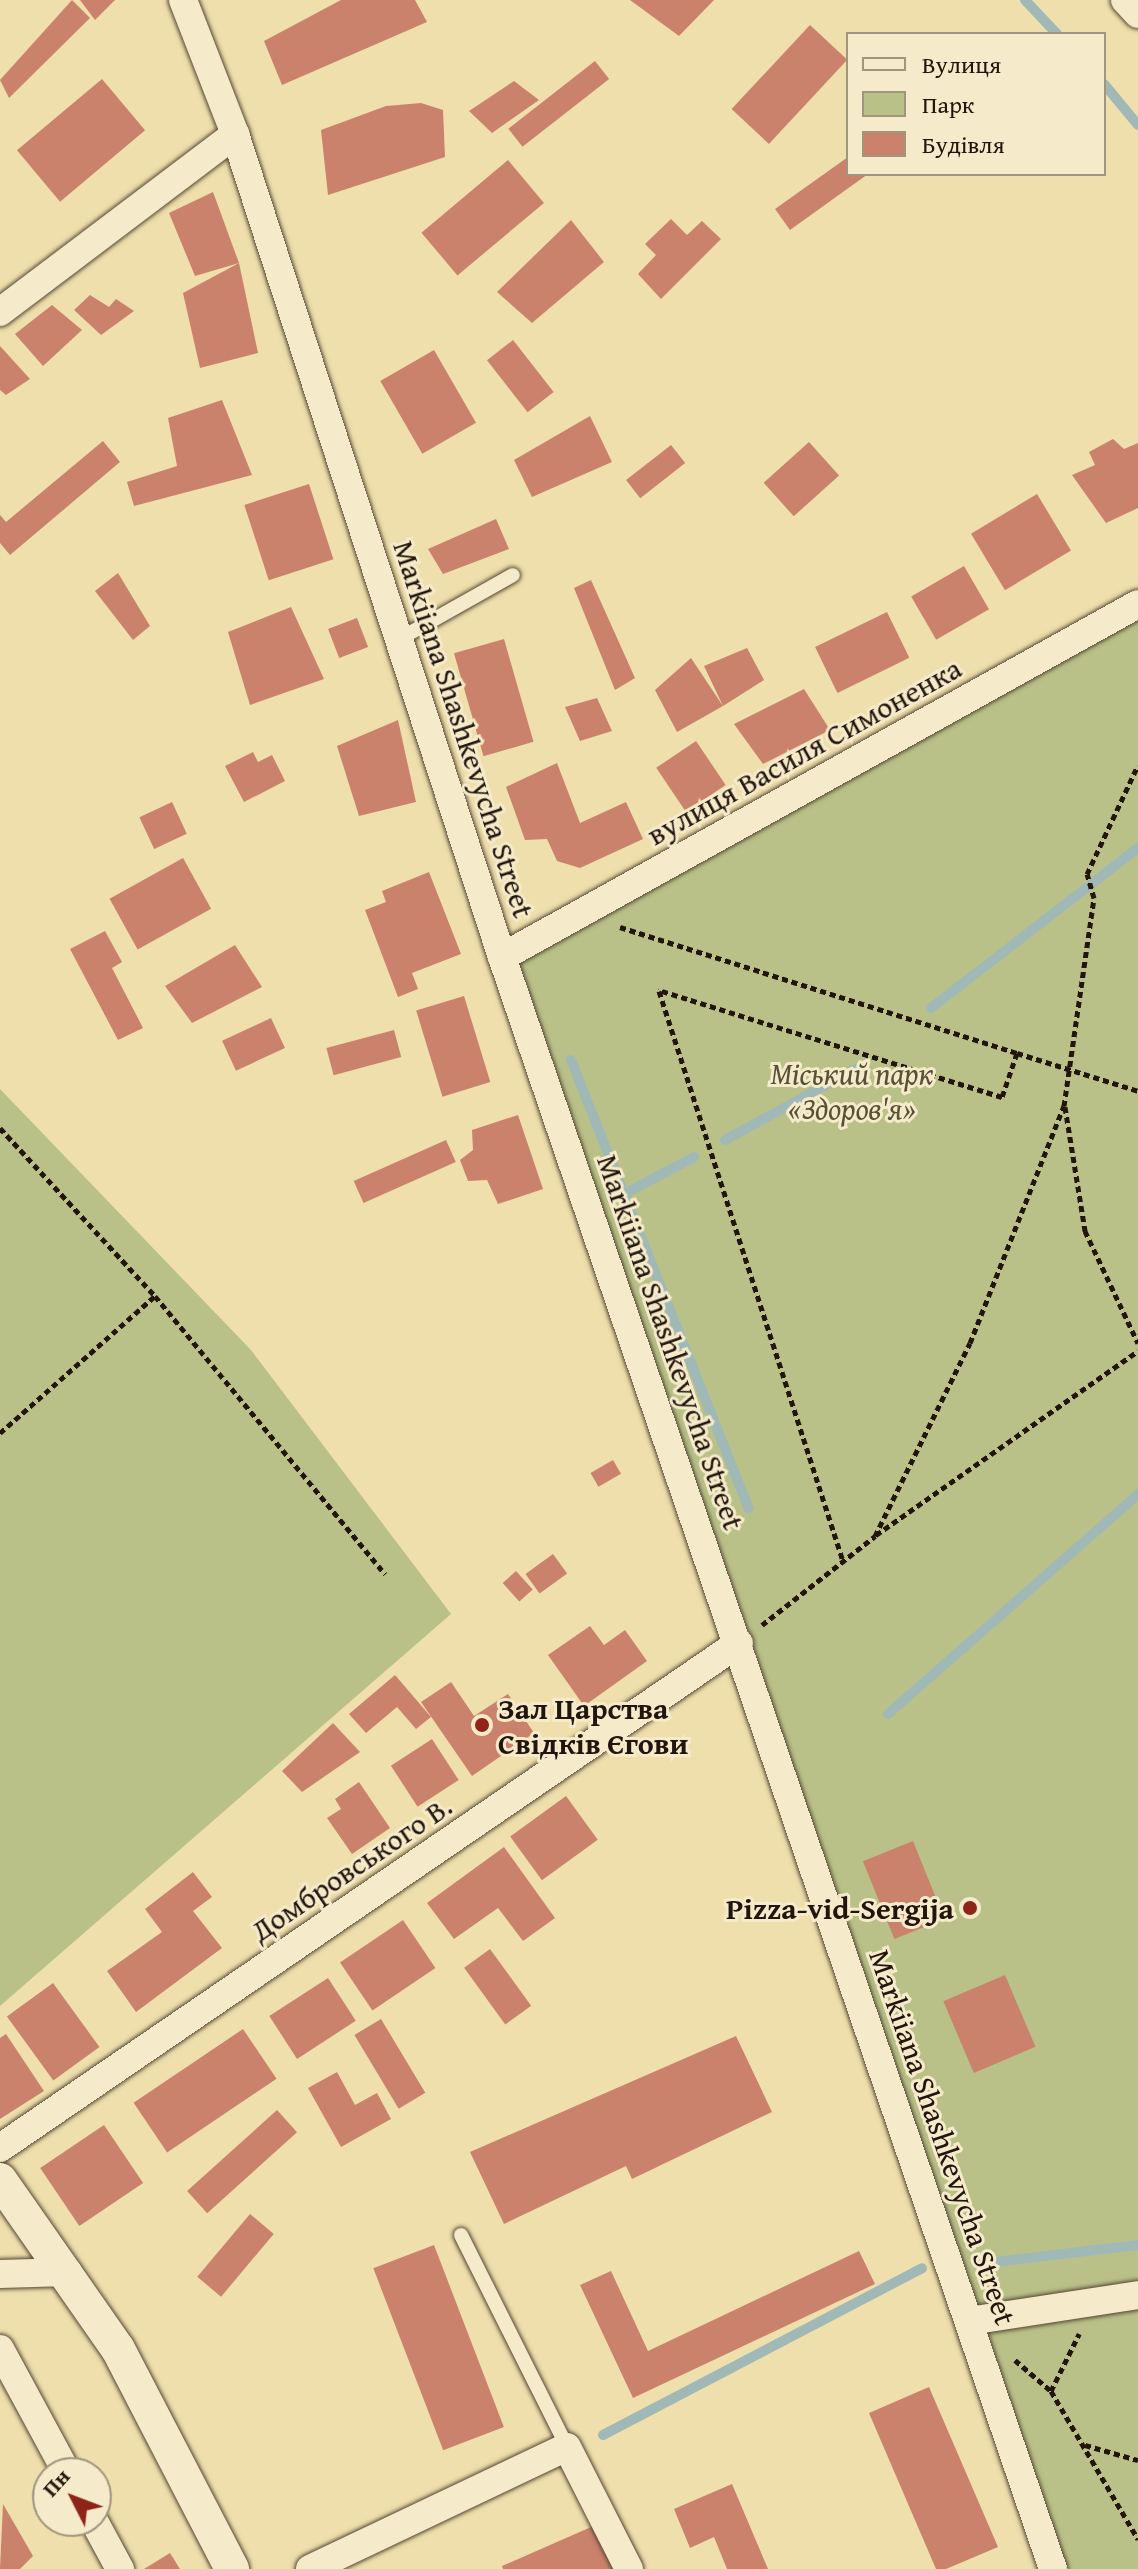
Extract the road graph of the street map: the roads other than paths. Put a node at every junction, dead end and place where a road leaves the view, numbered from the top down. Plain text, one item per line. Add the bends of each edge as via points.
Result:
1 (183, 0) edge
2 (1125, 0) edge
3 (1138, 14) edge
4 (235, 134) junction
5 (0, 312) edge
6 (513, 575) dead end
7 (1138, 604) edge
8 (403, 637) junction
9 (502, 957) junction
10 (739, 1643) junction
11 (0, 2148) edge
12 (0, 2180) edge
13 (461, 2235) dead end
14 (68, 2272) junction
15 (0, 2274) edge
16 (1138, 2295) edge
17 (969, 2321) junction
18 (0, 2349) edge
19 (567, 2447) junction
20 (58, 2457) edge
21 (103, 2537) edge
22 (120, 2569) edge
23 (232, 2569) edge
24 (310, 2569) edge
25 (629, 2569) edge
26 (1053, 2569) edge

1 - 4 street, Markiiana Shashkevycha Street
2 - 3 street
4 - 5 street
4 - 8 street, Markiiana Shashkevycha Street
6 - 8 lane
7 - 9 street, вулиця Василя Симоненка
8 - 9 street, Markiiana Shashkevycha Street
9 - 10 street, Markiiana Shashkevycha Street
10 - 11 street, Домбровського В.
10 - 17 street, Markiiana Shashkevycha Street
12 - 14 street
13 - 19 lane
14 - 15 street
14 - 23 street via 118,2349
16 - 17 street
17 - 26 street, Markiiana Shashkevycha Street
18 - 20 street
19 - 24 street
19 - 25 street
21 - 22 street

